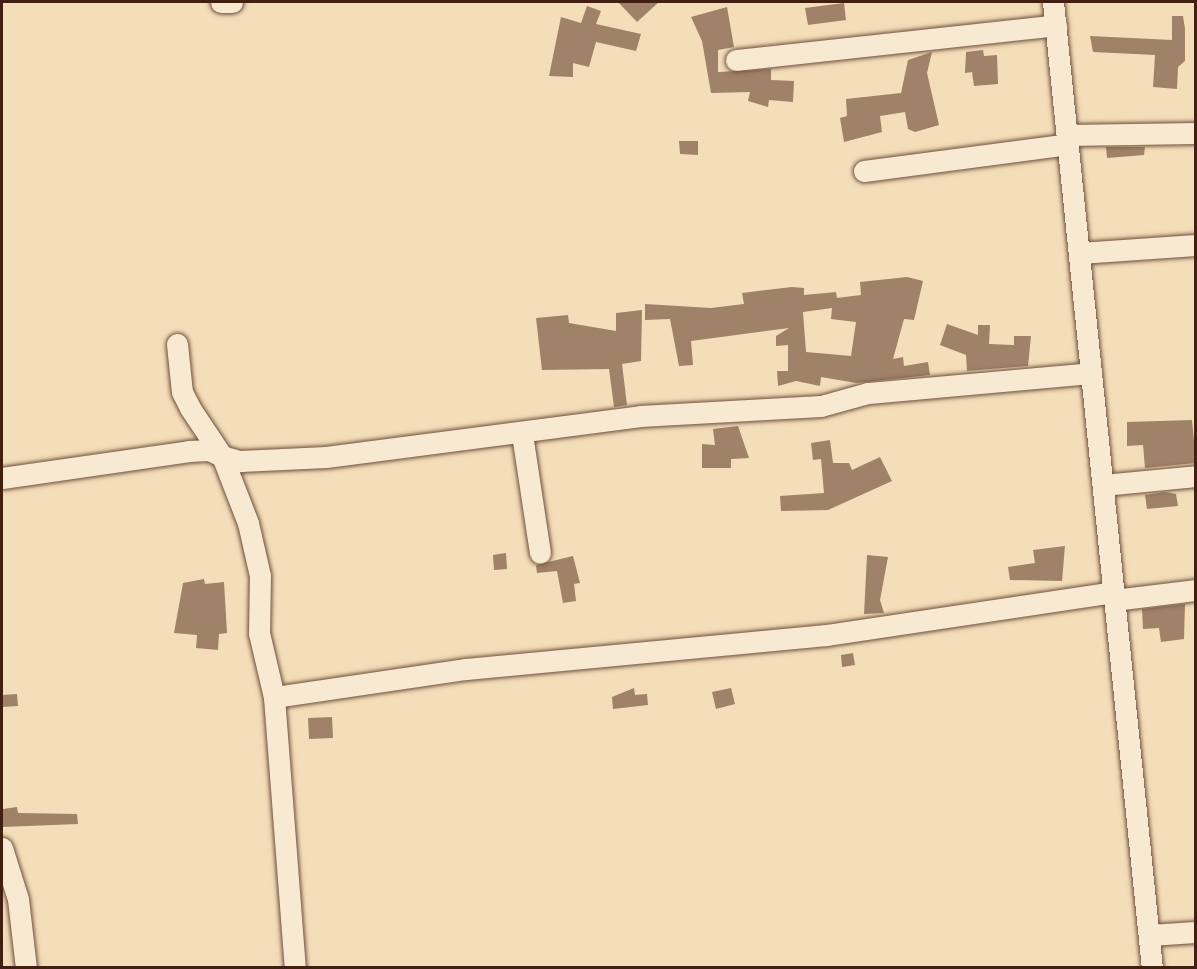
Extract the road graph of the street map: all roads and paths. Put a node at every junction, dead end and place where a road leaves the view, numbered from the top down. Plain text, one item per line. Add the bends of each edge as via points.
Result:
1 (221, 2) edge
2 (232, 2) edge
3 (1053, 2) edge
4 (1056, 25) junction
5 (736, 60) dead end
6 (1196, 133) edge
7 (1067, 140) junction
8 (864, 171) dead end
9 (1196, 245) edge
10 (1079, 253) junction
11 (177, 344) dead end
12 (1091, 373) junction
13 (522, 434) junction
14 (222, 456) junction
15 (1196, 476) edge
16 (2, 478) edge
17 (1103, 485) junction
18 (540, 553) dead end
19 (1196, 590) edge
20 (1113, 596) junction
21 (274, 697) junction
22 (2, 848) edge
23 (1196, 932) edge
24 (1149, 935) junction
25 (26, 968) edge
26 (295, 968) edge
27 (1152, 968) edge

1 - 2 street
3 - 4 street
4 - 5 street
4 - 7 street
6 - 7 street
7 - 8 street
7 - 10 street
9 - 10 street
10 - 12 street
11 - 14 street via 182,392
12 - 13 street via 868,393 821,406 640,416
12 - 17 street
13 - 14 street via 326,457 240,461
13 - 18 street
14 - 16 street via 208,450
14 - 21 street via 248,523 260,576 260,633
15 - 17 street
17 - 20 street
19 - 20 street
20 - 21 street via 826,635 466,669
20 - 24 street
21 - 26 street
22 - 25 street via 18,899
23 - 24 street
24 - 27 street

